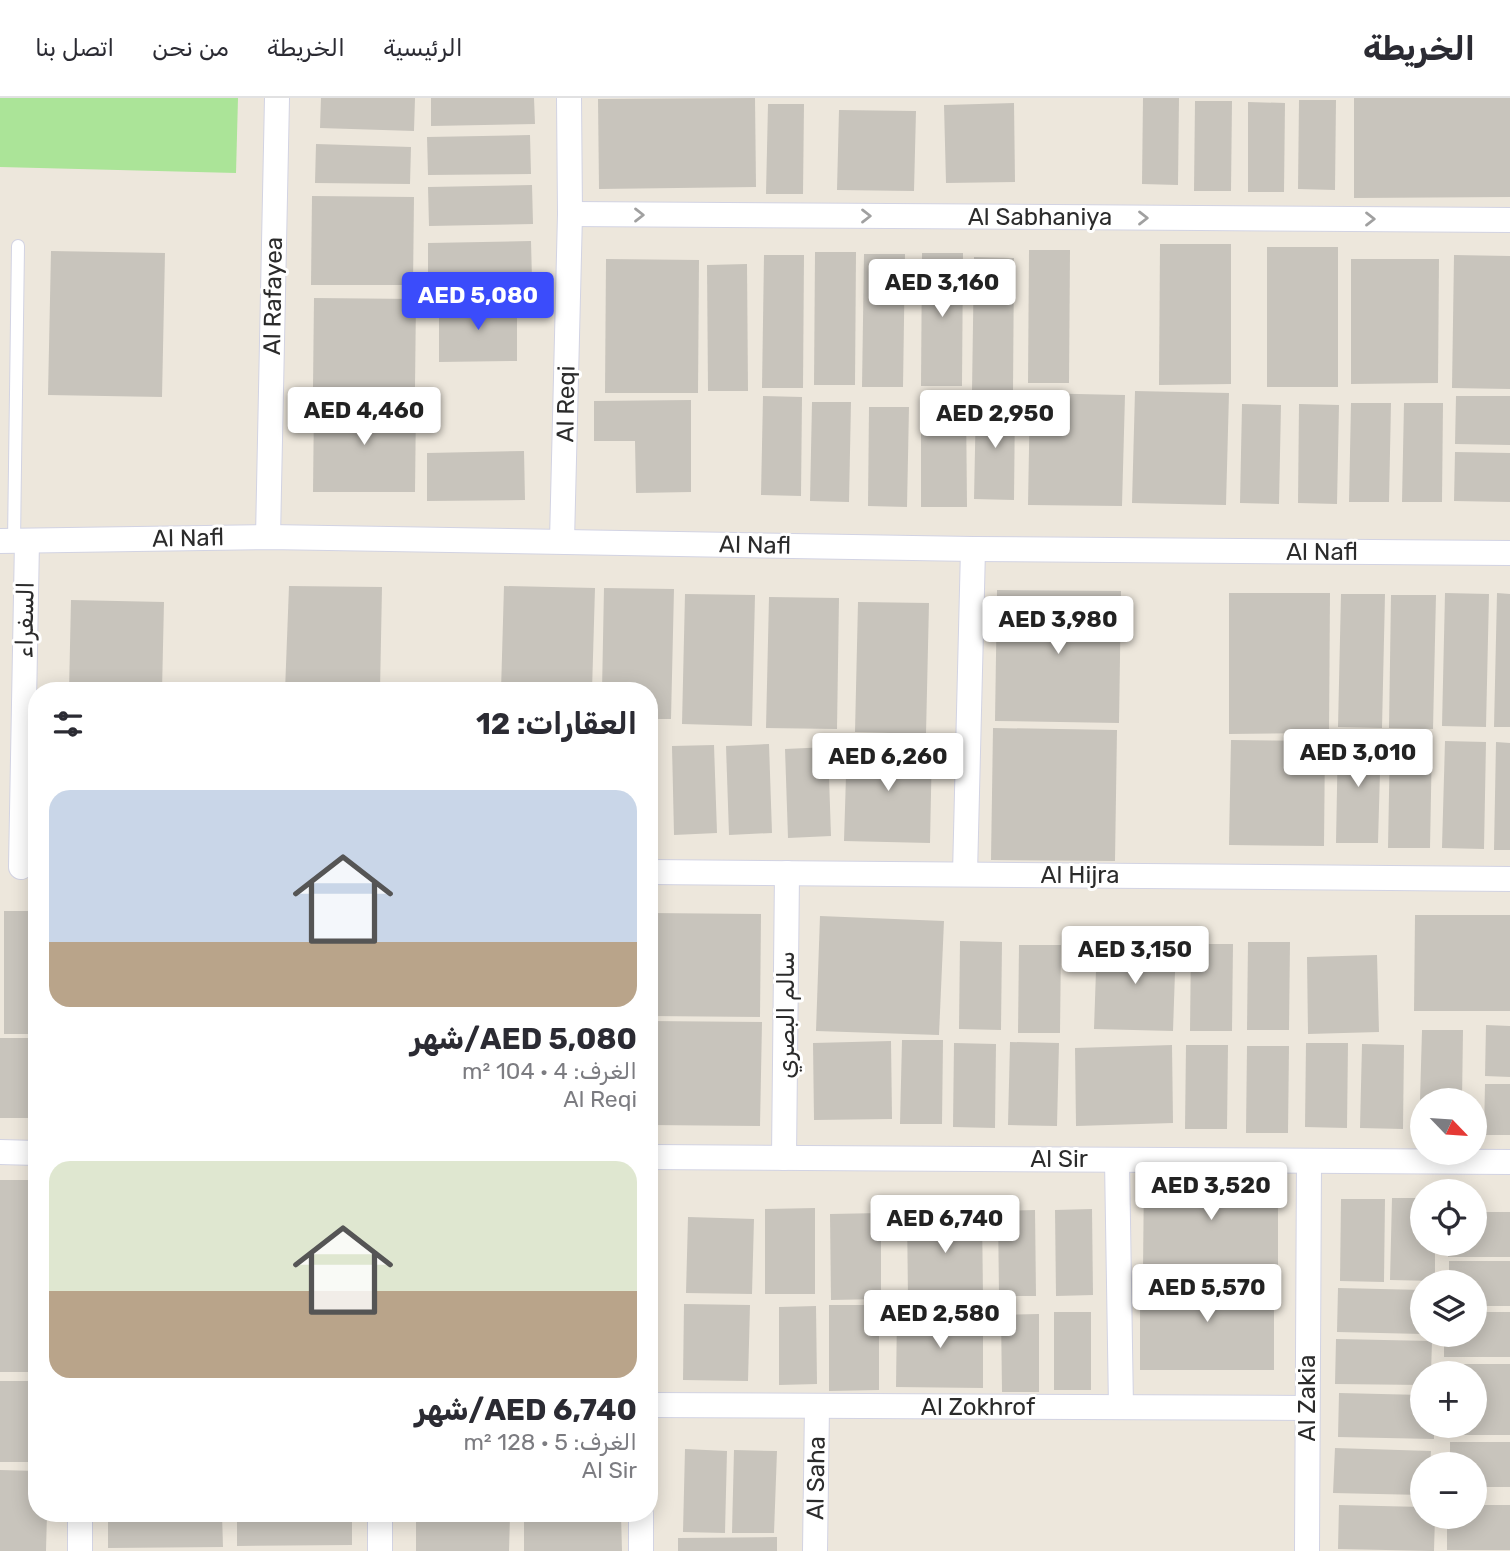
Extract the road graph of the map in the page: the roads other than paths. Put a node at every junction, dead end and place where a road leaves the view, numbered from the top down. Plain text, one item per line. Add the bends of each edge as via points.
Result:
1 (277, 98) edge
2 (569, 98) edge
3 (570, 214) junction
4 (1510, 220) edge
5 (18, 246) dead end
6 (268, 537) junction
7 (14, 541) edge
8 (562, 541) junction
9 (973, 549) junction
10 (1510, 553) edge
11 (19, 867) edge
12 (658, 872) edge
13 (787, 873) junction
14 (965, 874) junction
15 (1510, 878) edge
16 (0, 1152) edge
17 (28, 1153) edge
18 (658, 1157) edge
19 (785, 1158) junction
20 (1117, 1160) junction
21 (1309, 1161) junction
22 (1510, 1162) edge
23 (658, 1405) edge
24 (817, 1406) junction
25 (1121, 1407) junction
26 (1307, 1408) junction
27 (80, 1522) edge
28 (380, 1522) edge
29 (641, 1522) edge
30 (80, 1551) edge
31 (380, 1551) edge
32 (641, 1551) edge
33 (815, 1551) edge
34 (1307, 1551) edge

1 - 6 street, Al Rafayea
2 - 3 street, Al Reqi
3 -> 4 street, Al Sabhaniya
3 - 8 street, Al Reqi
5 - 7 lane
6 - 7 street, Al Nafl
6 - 8 street, Al Nafl
7 - 11 street, السفراء
8 - 9 street, Al Nafl
9 - 10 street, Al Nafl
9 - 14 street
12 - 13 street, Al Hijra
13 - 14 street, Al Hijra
13 - 19 street, سالم البصري
14 - 15 street, Al Hijra
16 - 17 street
18 - 19 street, Al Sir
19 - 20 street, Al Sir
20 - 21 street, Al Sir
20 - 25 street
21 - 22 street, Al Sir
21 - 26 street, Al Zakia
23 - 24 street, Al Zokhrof
24 - 25 street, Al Zokhrof
24 - 33 street, Al Saha
25 - 26 street, Al Zokhrof
26 - 34 street, Al Zakia
27 - 30 street
28 - 31 street
29 - 32 street

